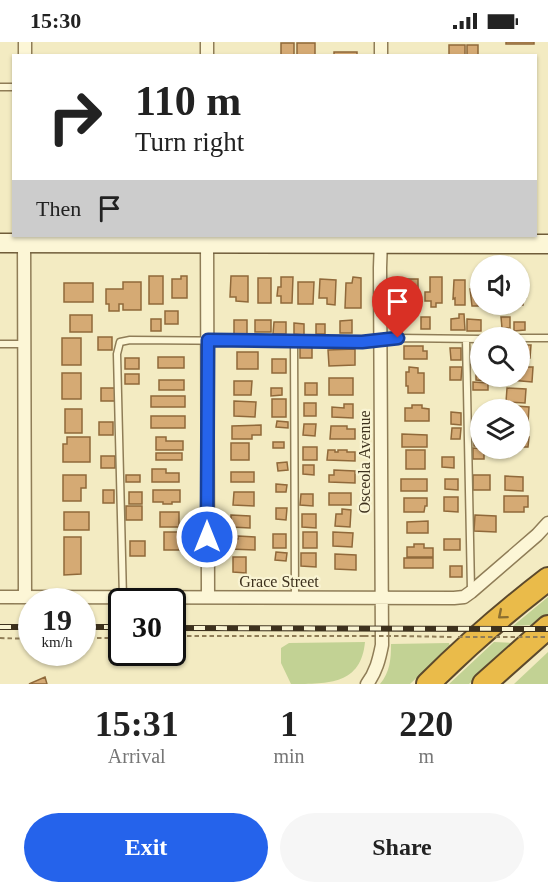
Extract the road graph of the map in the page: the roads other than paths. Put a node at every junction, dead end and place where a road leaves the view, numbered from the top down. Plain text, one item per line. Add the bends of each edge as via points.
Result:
1 (24, 239) edge
2 (207, 239) edge
3 (381, 239) edge
4 (0, 243) edge
5 (548, 244) edge
6 (530, 338) edge
7 (548, 338) edge
8 (466, 339) junction
9 (470, 339) edge
10 (208, 340) junction
11 (380, 340) junction
12 (294, 341) junction
13 (0, 344) edge
14 (24, 344) junction
15 (548, 523) edge
16 (548, 579) edge
17 (25, 588) edge
18 (123, 588) edge
19 (471, 592) junction
20 (0, 597) edge
21 (18, 597) edge
22 (186, 597) edge
23 (208, 597) junction
24 (295, 597) junction
25 (381, 598) junction
26 (548, 627) edge
27 (367, 684) edge
28 (428, 684) edge
29 (484, 684) edge

1 - 2 street
1 - 4 street
1 - 14 street
2 - 3 street
2 - 10 street
3 - 5 street
3 - 11 street, Osceola Avenue
6 - 7 lane
8 - 9 lane
8 - 11 lane
8 - 19 lane
10 - 12 lane
10 - 18 lane via 129,340 120,342 118,347
10 - 23 street
11 - 12 lane
11 - 25 street, Osceola Avenue
12 - 24 lane
13 - 14 lane
14 - 17 street
15 - 19 street, Grace Street
16 -> 28 highway via 508,610
19 - 25 street, Grace Street via 454,598
20 - 21 street, Grace Street
22 - 23 street, Grace Street
23 - 24 street, Grace Street
24 - 25 street, Grace Street
25 - 27 street, Osceola Avenue via 382,645 374,675
26 - 29 highway

